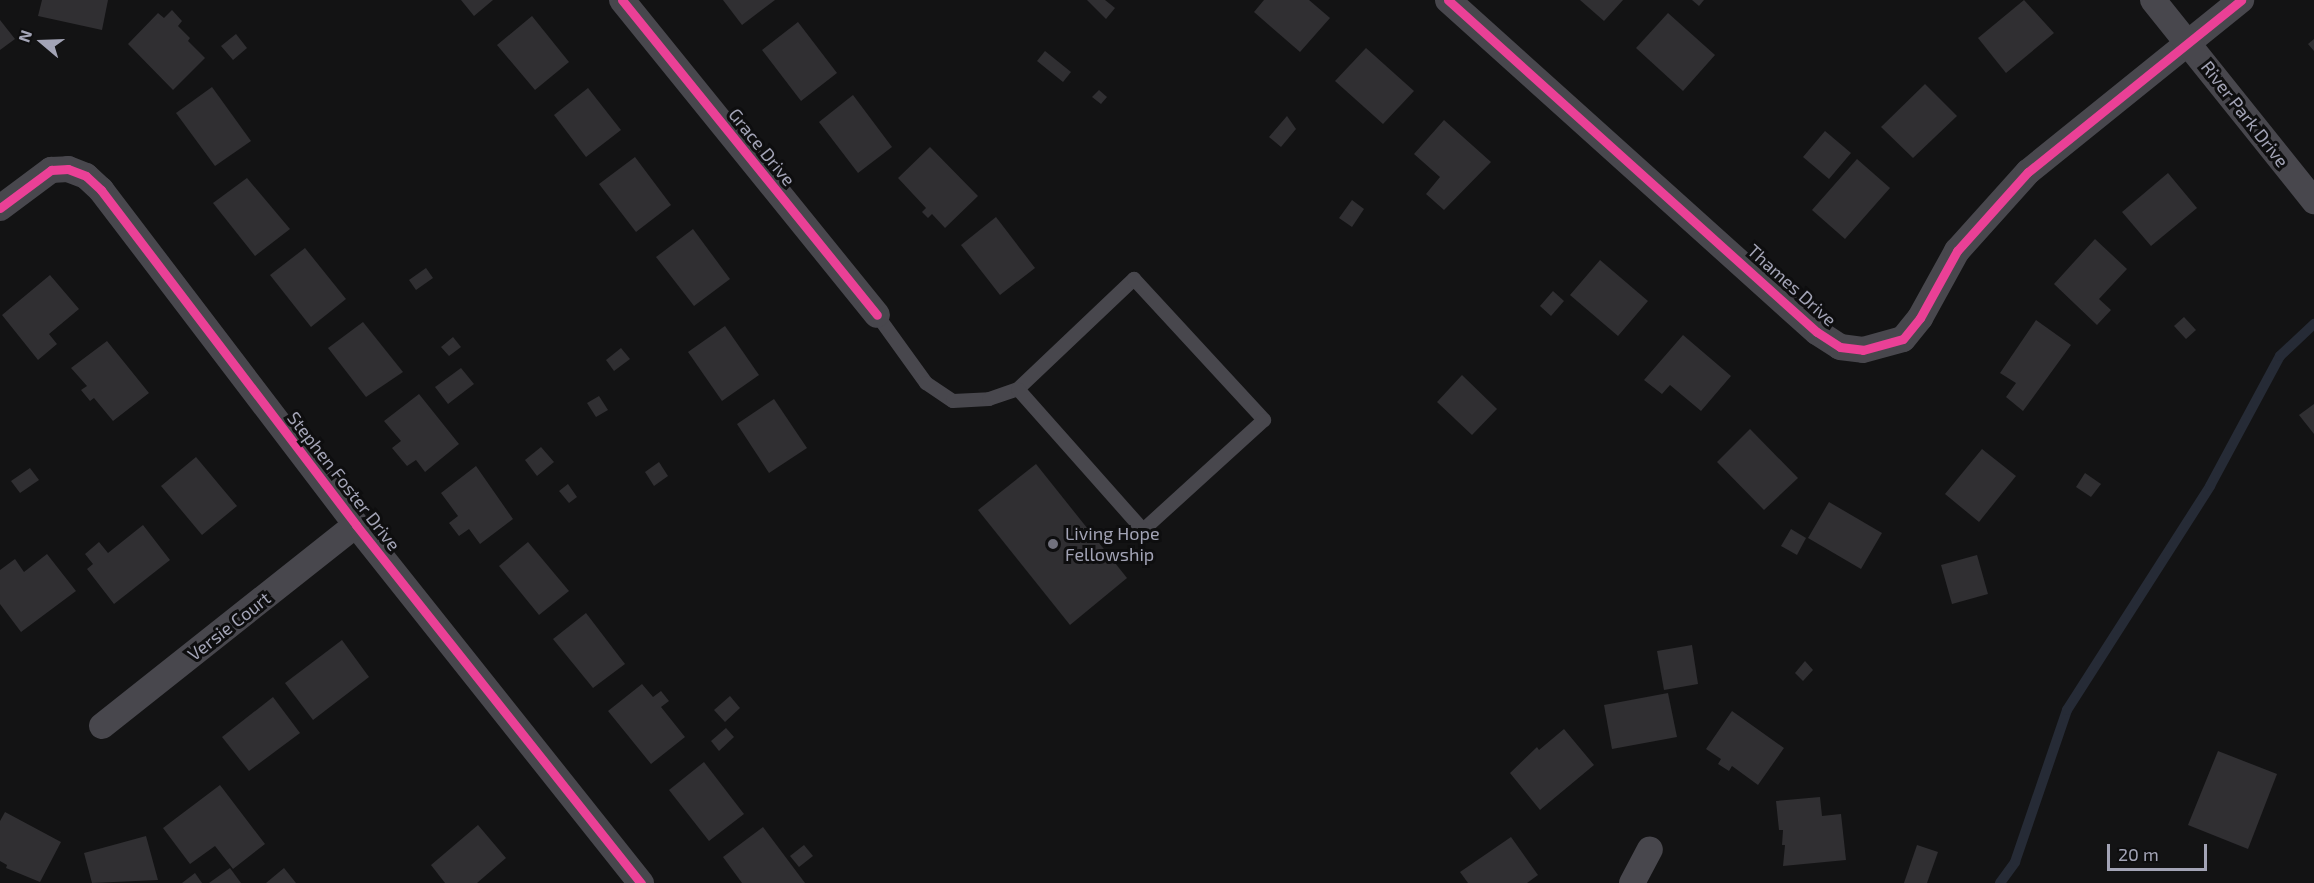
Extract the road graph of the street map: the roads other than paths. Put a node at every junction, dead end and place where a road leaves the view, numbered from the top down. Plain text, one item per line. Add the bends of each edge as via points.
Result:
1 (622, 0) edge
2 (1448, 0) edge
3 (2152, 0) edge
4 (2241, 0) edge
5 (2188, 43) junction
6 (2314, 201) edge
7 (0, 208) edge
8 (877, 315) joint
9 (1018, 389) junction
10 (356, 525) junction
11 (102, 726) dead end
12 (1650, 849) dead end
13 (633, 880) edge
14 (1632, 883) edge

1 - 8 street, Grace Drive
2 - 5 street, Thames Drive via 1817,332 1840,347 1863,350 1903,339 1920,318 1957,251 1990,211 2028,172
3 - 5 street, River Park Drive
4 - 5 street, Thames Drive
5 - 6 street, River Park Drive
7 - 10 street, Stephen Foster Drive via 51,170 86,176
8 - 9 lane via 926,383 953,400 989,399
9 - 9 lane via 1134,279 1264,420 1143,530
10 - 11 street, Versie Court
10 - 13 street, Stephen Foster Drive
12 - 14 street

